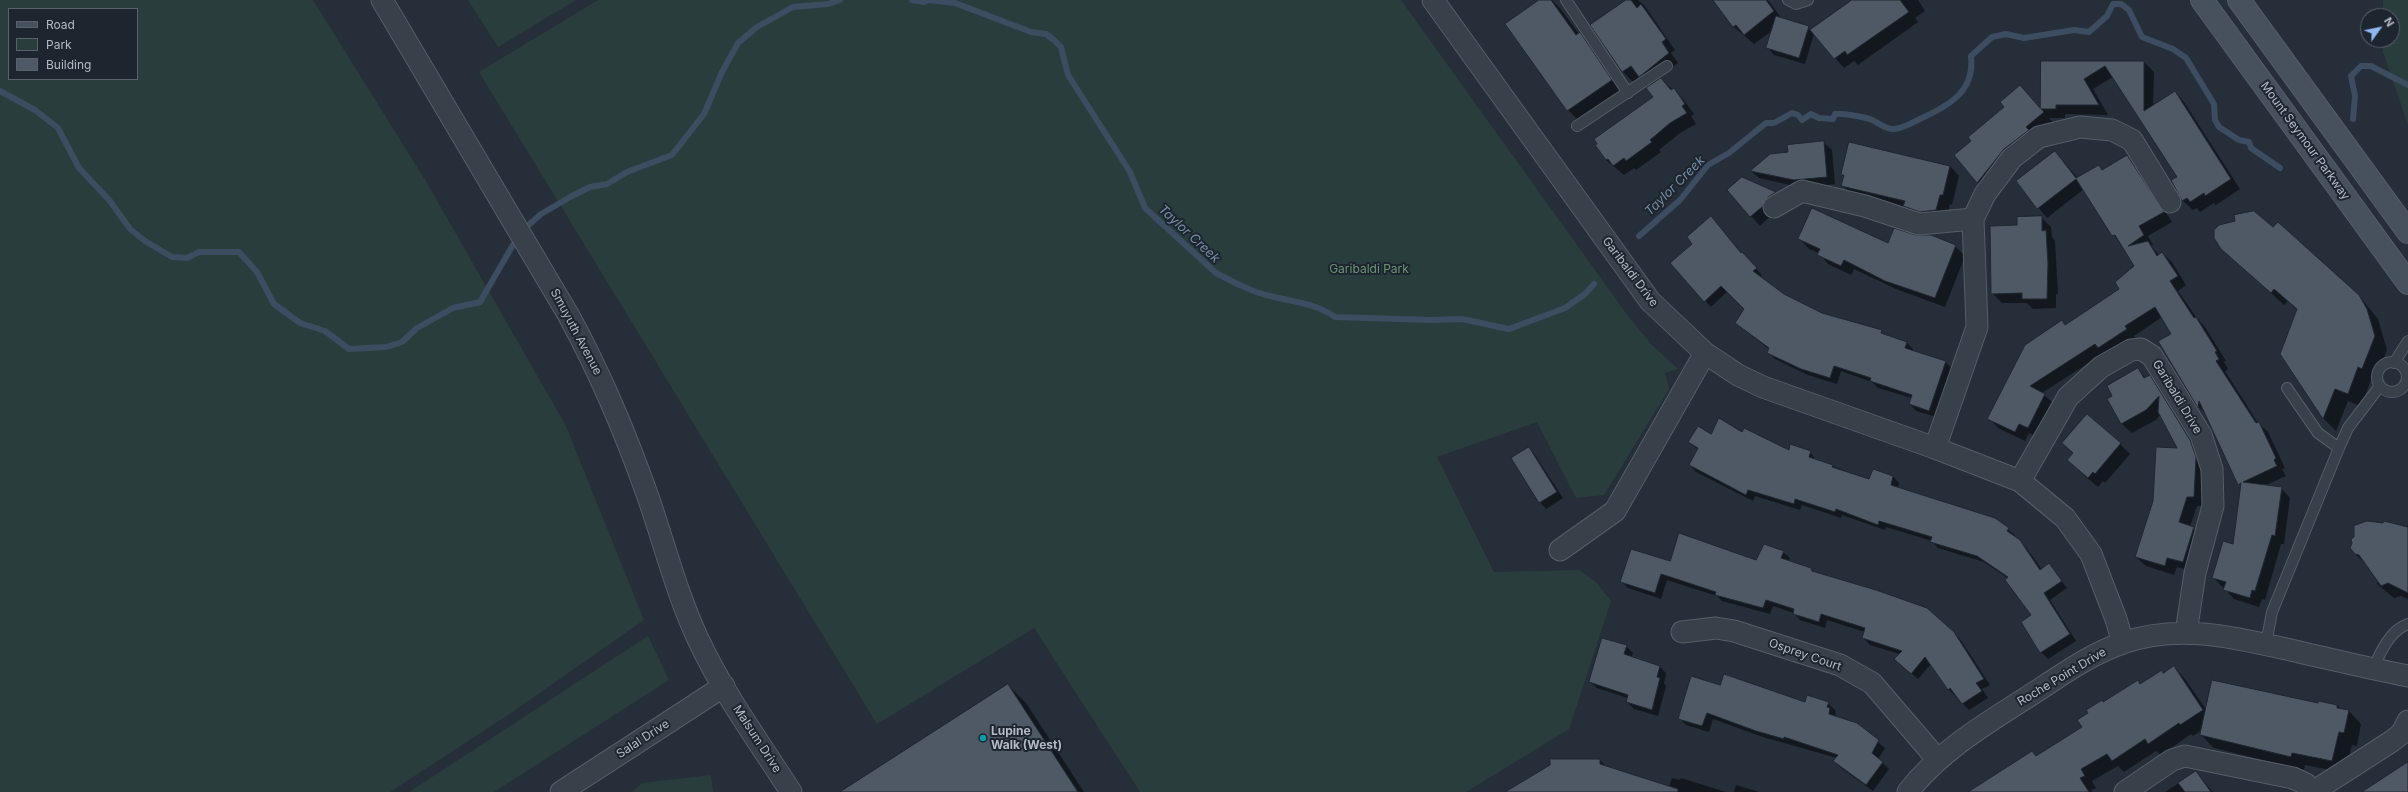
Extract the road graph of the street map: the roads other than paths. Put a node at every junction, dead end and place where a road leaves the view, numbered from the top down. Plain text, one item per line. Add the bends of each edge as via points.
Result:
1 (382, 0) edge
2 (1566, 0) edge
3 (1788, 0) edge
4 (1808, 0) edge
5 (2202, 0) edge
6 (2239, 0) edge
7 (1443, 3) edge
8 (1667, 66) dead end
9 (1628, 93) junction
10 (1577, 126) dead end
11 (2170, 202) dead end
12 (1774, 207) dead end
13 (1973, 219) junction
14 (2408, 232) edge
15 (2408, 283) edge
16 (2408, 341) edge
17 (1704, 353) junction
18 (2394, 363) junction
19 (2406, 368) edge
20 (2380, 386) junction
21 (2287, 388) dead end
22 (1935, 448) junction
23 (2339, 448) junction
24 (2020, 481) junction
25 (1560, 550) dead end
26 (2408, 624) edge
27 (1682, 632) dead end
28 (2186, 633) junction
29 (2123, 643) junction
30 (2266, 644) junction
31 (2373, 669) junction
32 (2408, 676) edge
33 (724, 686) junction
34 (2408, 721) edge
35 (1938, 760) junction
36 (561, 792) edge
37 (791, 792) edge
38 (1908, 792) edge
39 (2125, 792) edge
40 (2312, 792) edge

1 - 33 street, Smuyuth Avenue via 597,367 647,494 672,574 698,638
2 - 9 lane
3 - 4 lane via 1796,4
5 - 15 main road, Mount Seymour Parkway
6 - 14 main road
7 - 17 street, Garibaldi Drive via 1650,301
8 - 9 lane
9 - 10 lane
11 - 13 street via 2132,140 2112,130 2080,127 2039,137 2012,158 1985,194
12 - 13 street via 1802,191 1865,206 1919,224
13 - 22 street via 1978,328
16 - 18 lane
17 - 22 street, Garibaldi Drive via 1738,375 1763,387
17 - 25 street via 1615,512
18 - 19 lane
18 - 20 lane via 2388,363 2378,371
19 - 20 lane via 2406,380 2400,390 2389,392
20 - 23 lane via 2348,428
21 - 23 lane via 2312,426 2325,440
22 - 24 street, Garibaldi Drive
23 - 30 lane via 2272,612
24 - 28 street, Garibaldi Drive via 2068,397 2101,367 2131,350 2141,349 2152,356 2201,435 2212,469 2213,506 2196,573
24 - 29 street, Garibaldi Drive via 2065,518 2091,554
26 - 31 lane via 2396,631 2380,652
27 - 35 street, Osprey Court via 1716,628 1840,665 1872,683
28 - 29 street, Roche Point Drive via 2166,632
28 - 30 street, Roche Point Drive
29 - 35 street, Roche Point Drive via 2099,652
30 - 31 street, Roche Point Drive
31 - 32 street, Roche Point Drive
33 - 36 street, Salal Drive
33 - 37 street, Malsum Drive
34 - 40 street via 2402,733 2392,741
35 - 38 street, Roche Point Drive via 1921,775
39 - 40 street via 2172,760 2185,756 2292,778 2306,784

